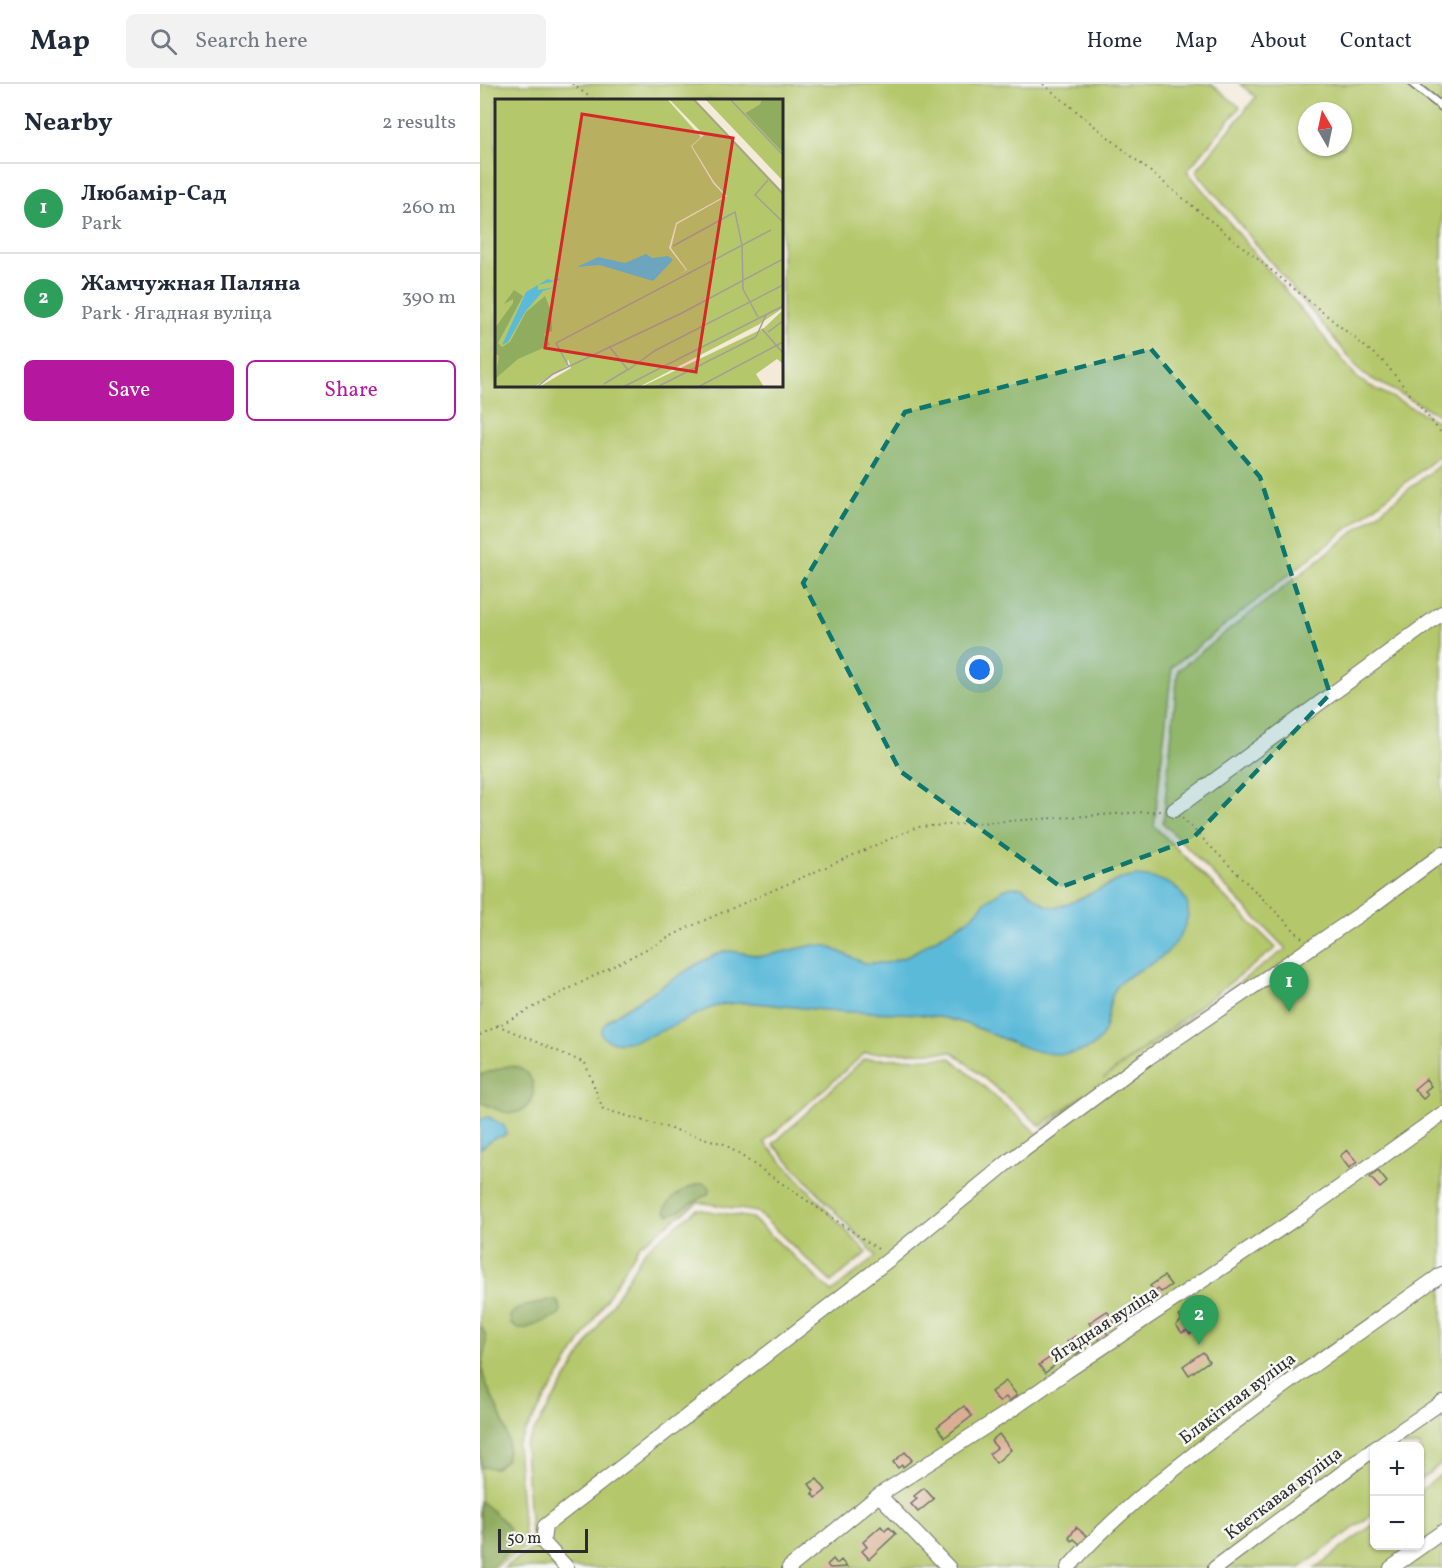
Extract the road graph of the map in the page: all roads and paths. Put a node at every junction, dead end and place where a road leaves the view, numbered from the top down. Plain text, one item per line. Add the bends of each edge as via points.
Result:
1 (572, 84) edge
2 (1043, 84) edge
3 (1413, 84) edge
4 (593, 99) edge
5 (1442, 106) edge
6 (1442, 434) edge
7 (1442, 613) edge
8 (1174, 810) junction
9 (1442, 854) edge
10 (1311, 948) junction
11 (496, 1025) junction
12 (480, 1035) edge
13 (1442, 1114) edge
14 (891, 1258) junction
15 (1442, 1274) edge
16 (1442, 1402) edge
17 (1384, 1442) edge
18 (1370, 1452) edge
19 (879, 1495) junction
20 (1442, 1532) edge
21 (567, 1568) edge
22 (789, 1568) edge
23 (949, 1568) edge
24 (1068, 1568) edge
25 (1215, 1568) edge
26 (1391, 1568) edge

1 - 4 path
2 - 6 path via 1385,363
3 - 5 lane
7 - 8 street
8 - 10 path
8 - 11 path via 917,827 687,928
9 - 10 street
10 - 14 street via 1112,1084 1013,1158
11 - 12 path
11 - 14 path via 585,1063 603,1109 724,1144
13 - 19 street, Ягадная вуліца via 1298,1218
14 - 21 street via 545,1526 543,1542
15 - 24 street, Блакітная вуліца via 1270,1395 1171,1472 1114,1519
16 - 17 street
18 - 25 street, Кветкавая вуліца
19 - 22 street, Ягадная вуліца
19 - 23 street
20 - 26 street

